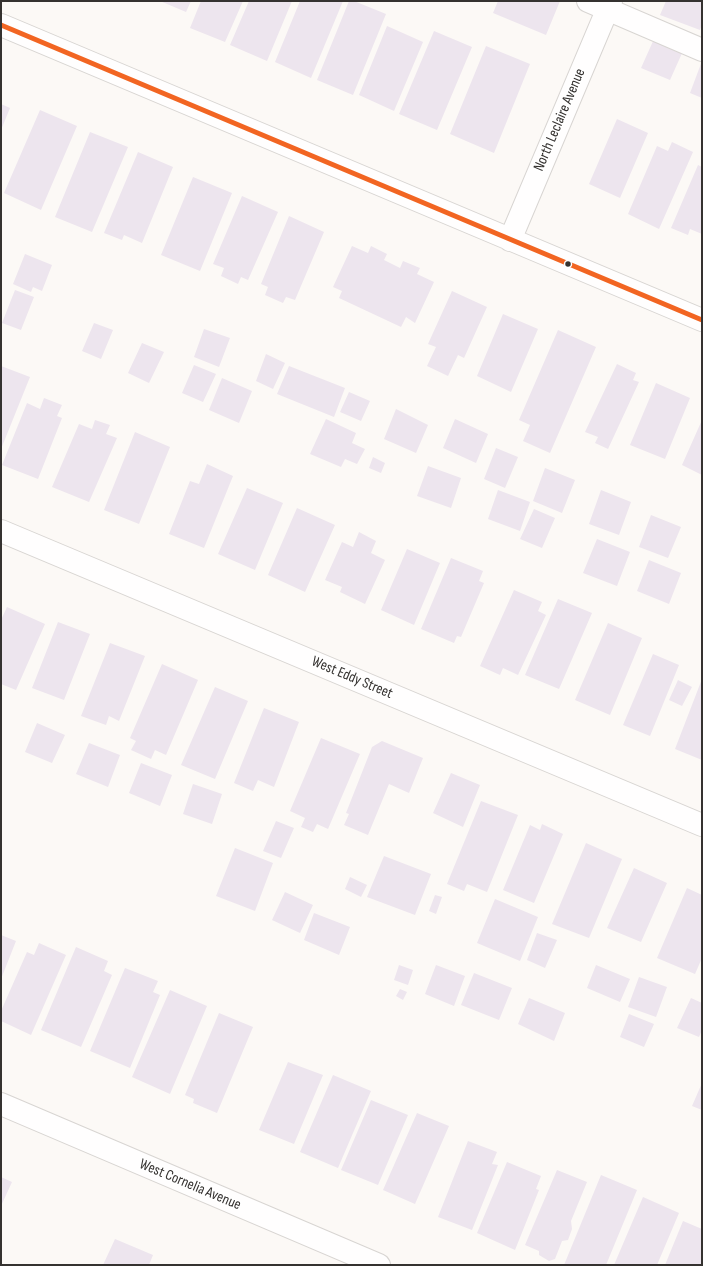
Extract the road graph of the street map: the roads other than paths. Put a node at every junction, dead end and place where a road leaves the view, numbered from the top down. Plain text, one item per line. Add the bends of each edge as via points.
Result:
1 (602, 4) edge
2 (1, 25) edge
3 (702, 50) edge
4 (510, 240) junction
5 (702, 320) edge
6 (1, 531) edge
7 (702, 825) edge
8 (1, 1104) edge
9 (379, 1265) edge

1 - 3 street
1 - 4 street, North Leclaire Avenue
2 - 4 street
4 - 5 street
6 - 7 street, West Eddy Street
8 - 9 street, West Cornelia Avenue

